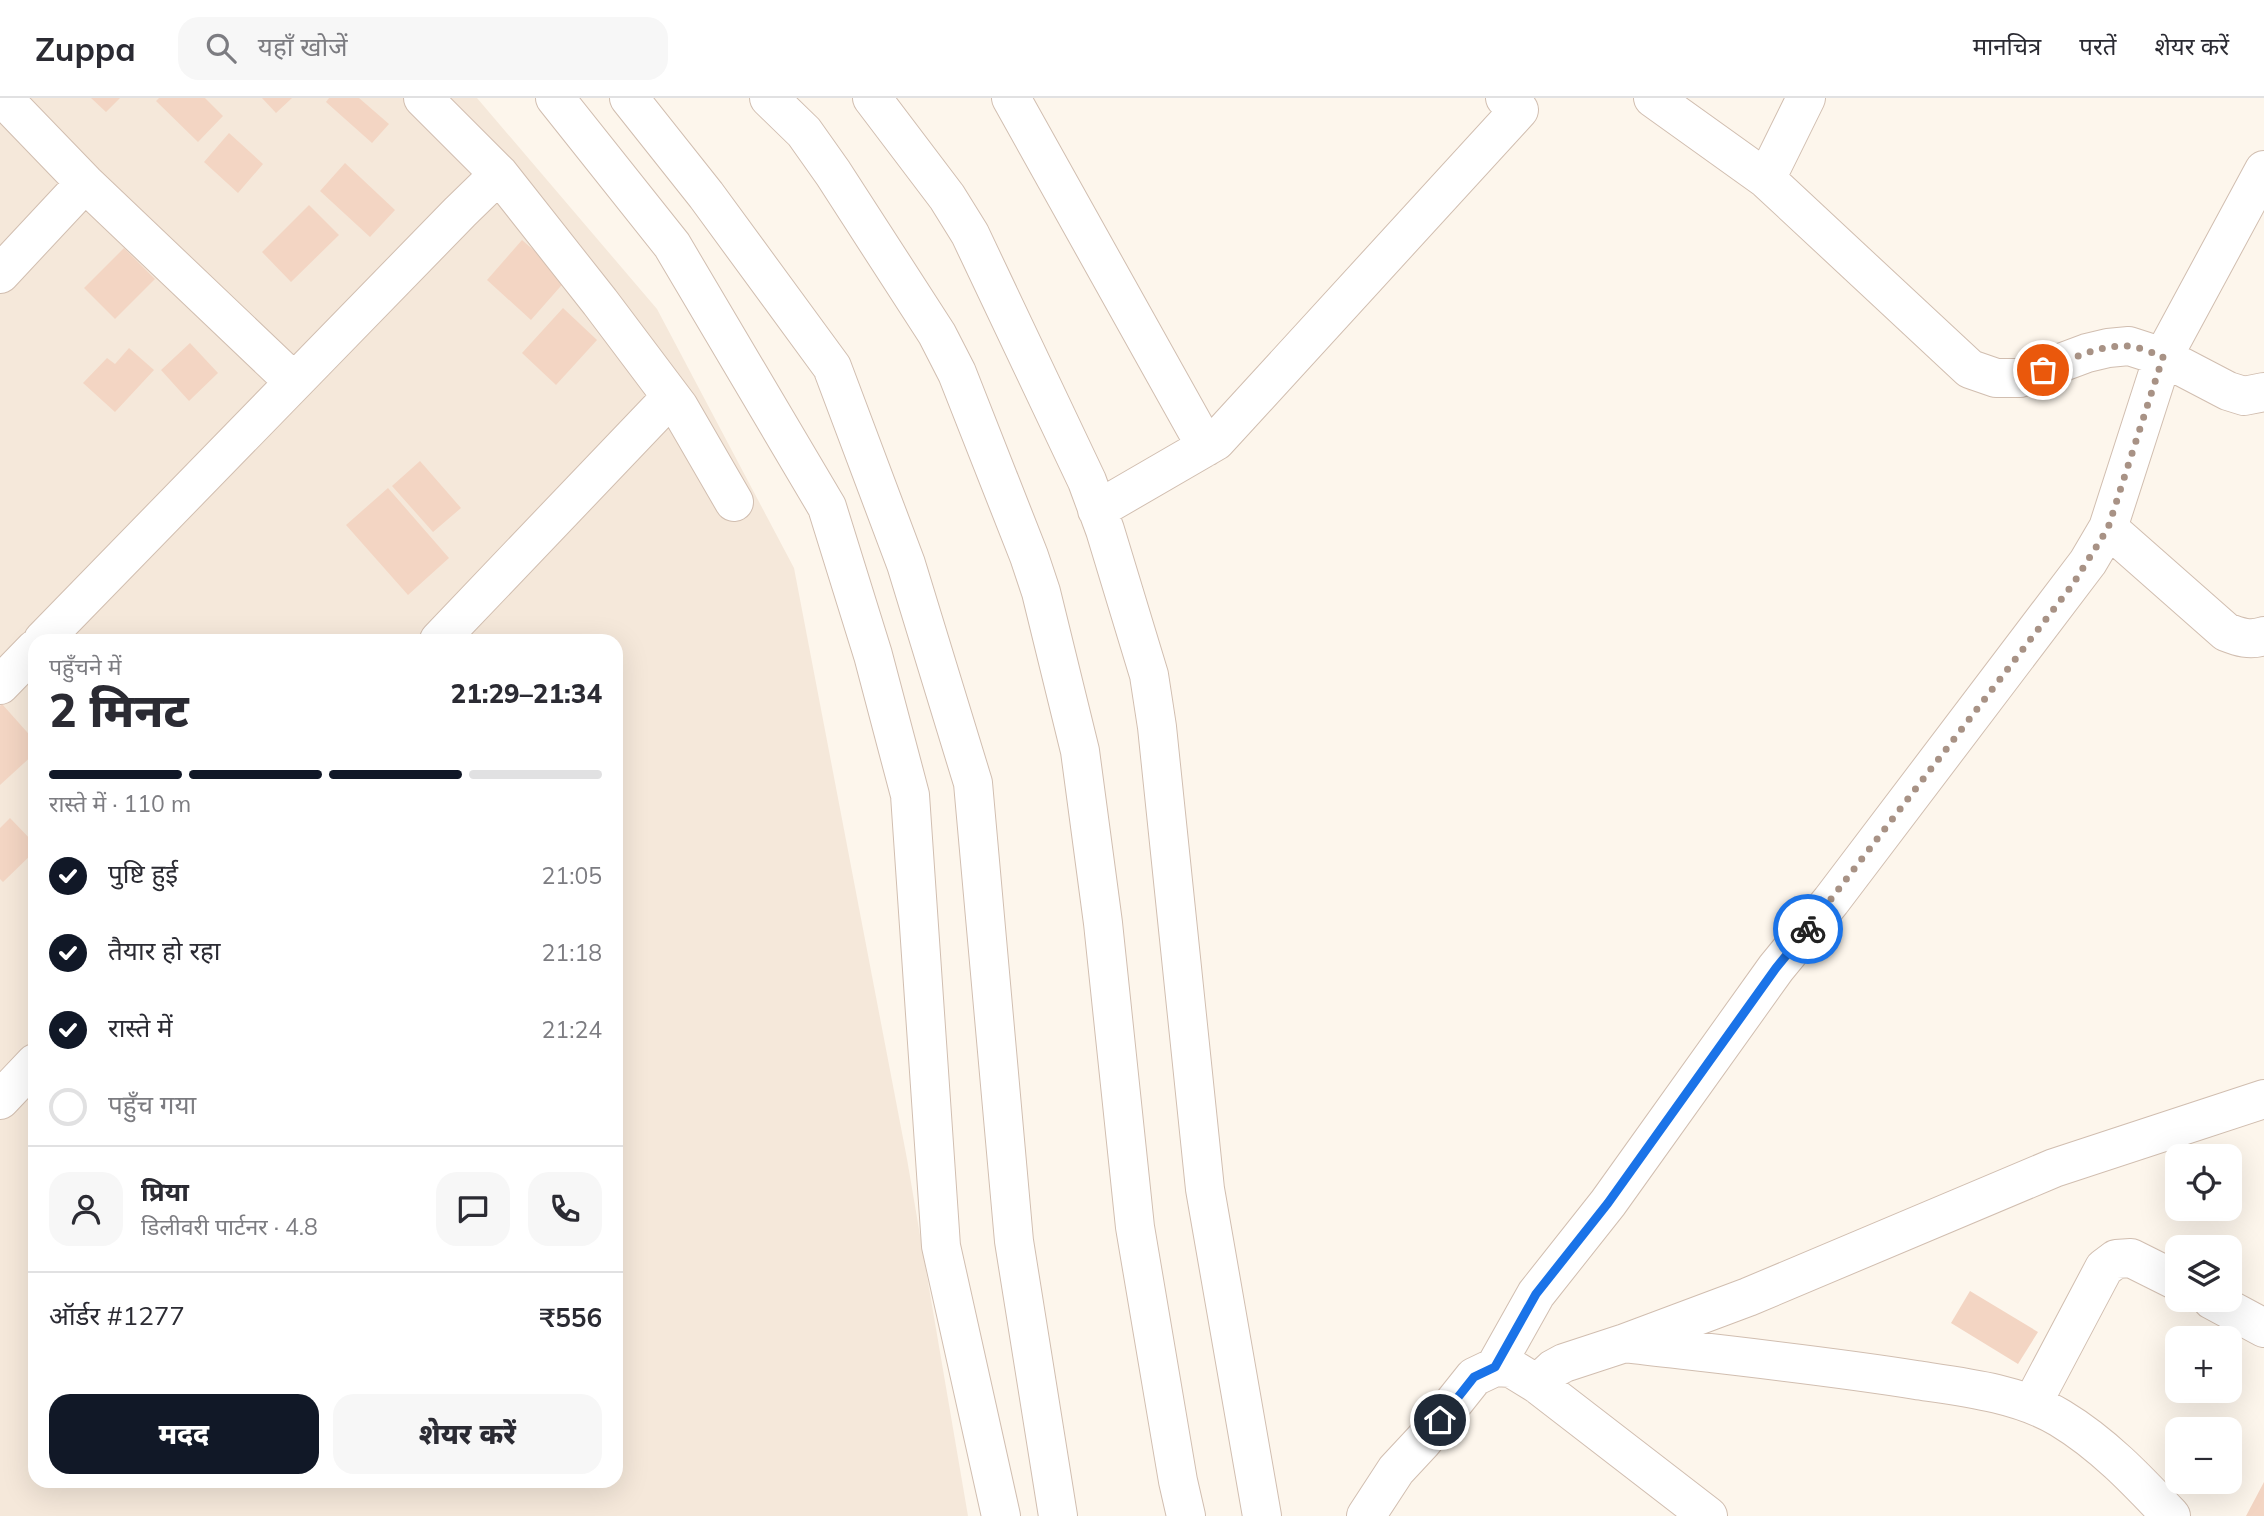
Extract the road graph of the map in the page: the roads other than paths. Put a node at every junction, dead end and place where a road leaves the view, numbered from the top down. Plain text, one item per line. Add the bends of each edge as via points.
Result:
1 (2, 98) edge
2 (423, 98) edge
3 (555, 98) edge
4 (629, 98) edge
5 (769, 98) edge
6 (872, 98) edge
7 (1011, 98) edge
8 (1506, 98) edge
9 (1653, 98) edge
10 (1806, 98) edge
11 (2264, 170) edge
12 (499, 174) junction
13 (1766, 179) junction
14 (85, 183) junction
15 (0, 274) edge
16 (2163, 357) junction
17 (294, 383) junction
18 (2264, 392) edge
19 (671, 397) junction
20 (1206, 447) junction
21 (734, 502) dead end
22 (1097, 510) junction
23 (2108, 528) junction
24 (49, 634) edge
25 (445, 634) edge
26 (2264, 636) edge
27 (28, 656) edge
28 (0, 685) edge
29 (28, 1070) edge
30 (0, 1100) edge
31 (2264, 1100) edge
32 (2165, 1275) edge
33 (2234, 1312) edge
34 (2264, 1328) edge
35 (1625, 1343) junction
36 (1495, 1367) junction
37 (1537, 1384) junction
38 (2032, 1404) junction
39 (1001, 1516) edge
40 (1058, 1516) edge
41 (1186, 1516) edge
42 (1262, 1516) edge
43 (1366, 1516) edge
44 (1708, 1516) edge
45 (2171, 1516) edge

1 - 14 street
2 - 12 street
3 - 39 street via 672,245 827,507 873,655 909,795 941,1246
4 - 40 street via 832,367 906,564 969,770 1014,1241
5 - 41 street via 804,132 937,334 957,373 1041,592 1080,751 1135,1227
6 - 22 street via 970,234
7 - 20 street
8 - 20 street via 1519,110 1216,442
9 - 13 street
10 - 13 street
11 - 16 street
12 - 17 street
12 - 19 street
13 - 16 street via 1970,369 1996,378 2020,378 2087,353 2129,346
14 - 15 street
14 - 17 street
16 - 18 street via 2228,391 2244,396
16 - 23 street
17 - 24 street
19 - 21 street
19 - 25 street
20 - 22 street
22 - 42 street via 1149,676 1205,1189
23 - 26 street via 2226,632 2241,638
23 - 36 street via 2073,584 1776,968 1608,1203 1536,1294
27 - 28 street
29 - 30 street
31 - 35 street via 2054,1168 1748,1297
32 - 38 street via 2132,1258 2116,1259 2104,1268
33 - 34 street
35 - 37 street via 1564,1363
35 - 38 street via 1877,1373
36 - 37 street via 1511,1368
36 - 43 street via 1474,1377 1396,1470
37 - 44 street
38 - 45 street via 2106,1449

